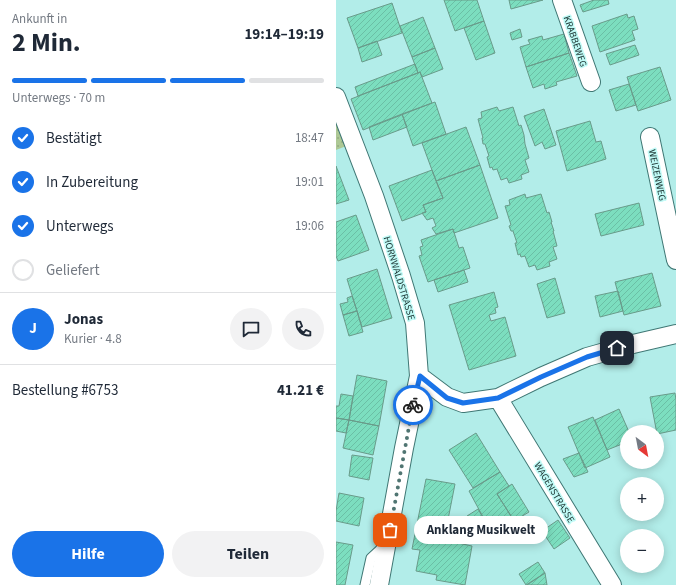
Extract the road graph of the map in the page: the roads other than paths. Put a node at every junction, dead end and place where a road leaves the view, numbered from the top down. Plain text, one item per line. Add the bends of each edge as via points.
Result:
1 (562, 0) edge
2 (591, 82) dead end
3 (336, 97) edge
4 (650, 137) dead end
5 (676, 260) edge
6 (676, 334) edge
7 (420, 376) junction
8 (498, 398) junction
9 (387, 544) junction
10 (365, 585) edge
11 (379, 585) edge
12 (612, 585) edge

1 - 2 street, KRABBEWEG
3 - 7 street, HORNWALDSTRASSE via 401,276 415,323
4 - 5 street, WEIZENWEG
6 - 8 street via 587,357
7 - 8 street via 447,398 463,403
7 - 9 street, HORNWALDSTRASSE
8 - 12 street, WAGENSTRASSE
9 - 10 lane via 371,558
9 - 11 street, HORNWALDSTRASSE

